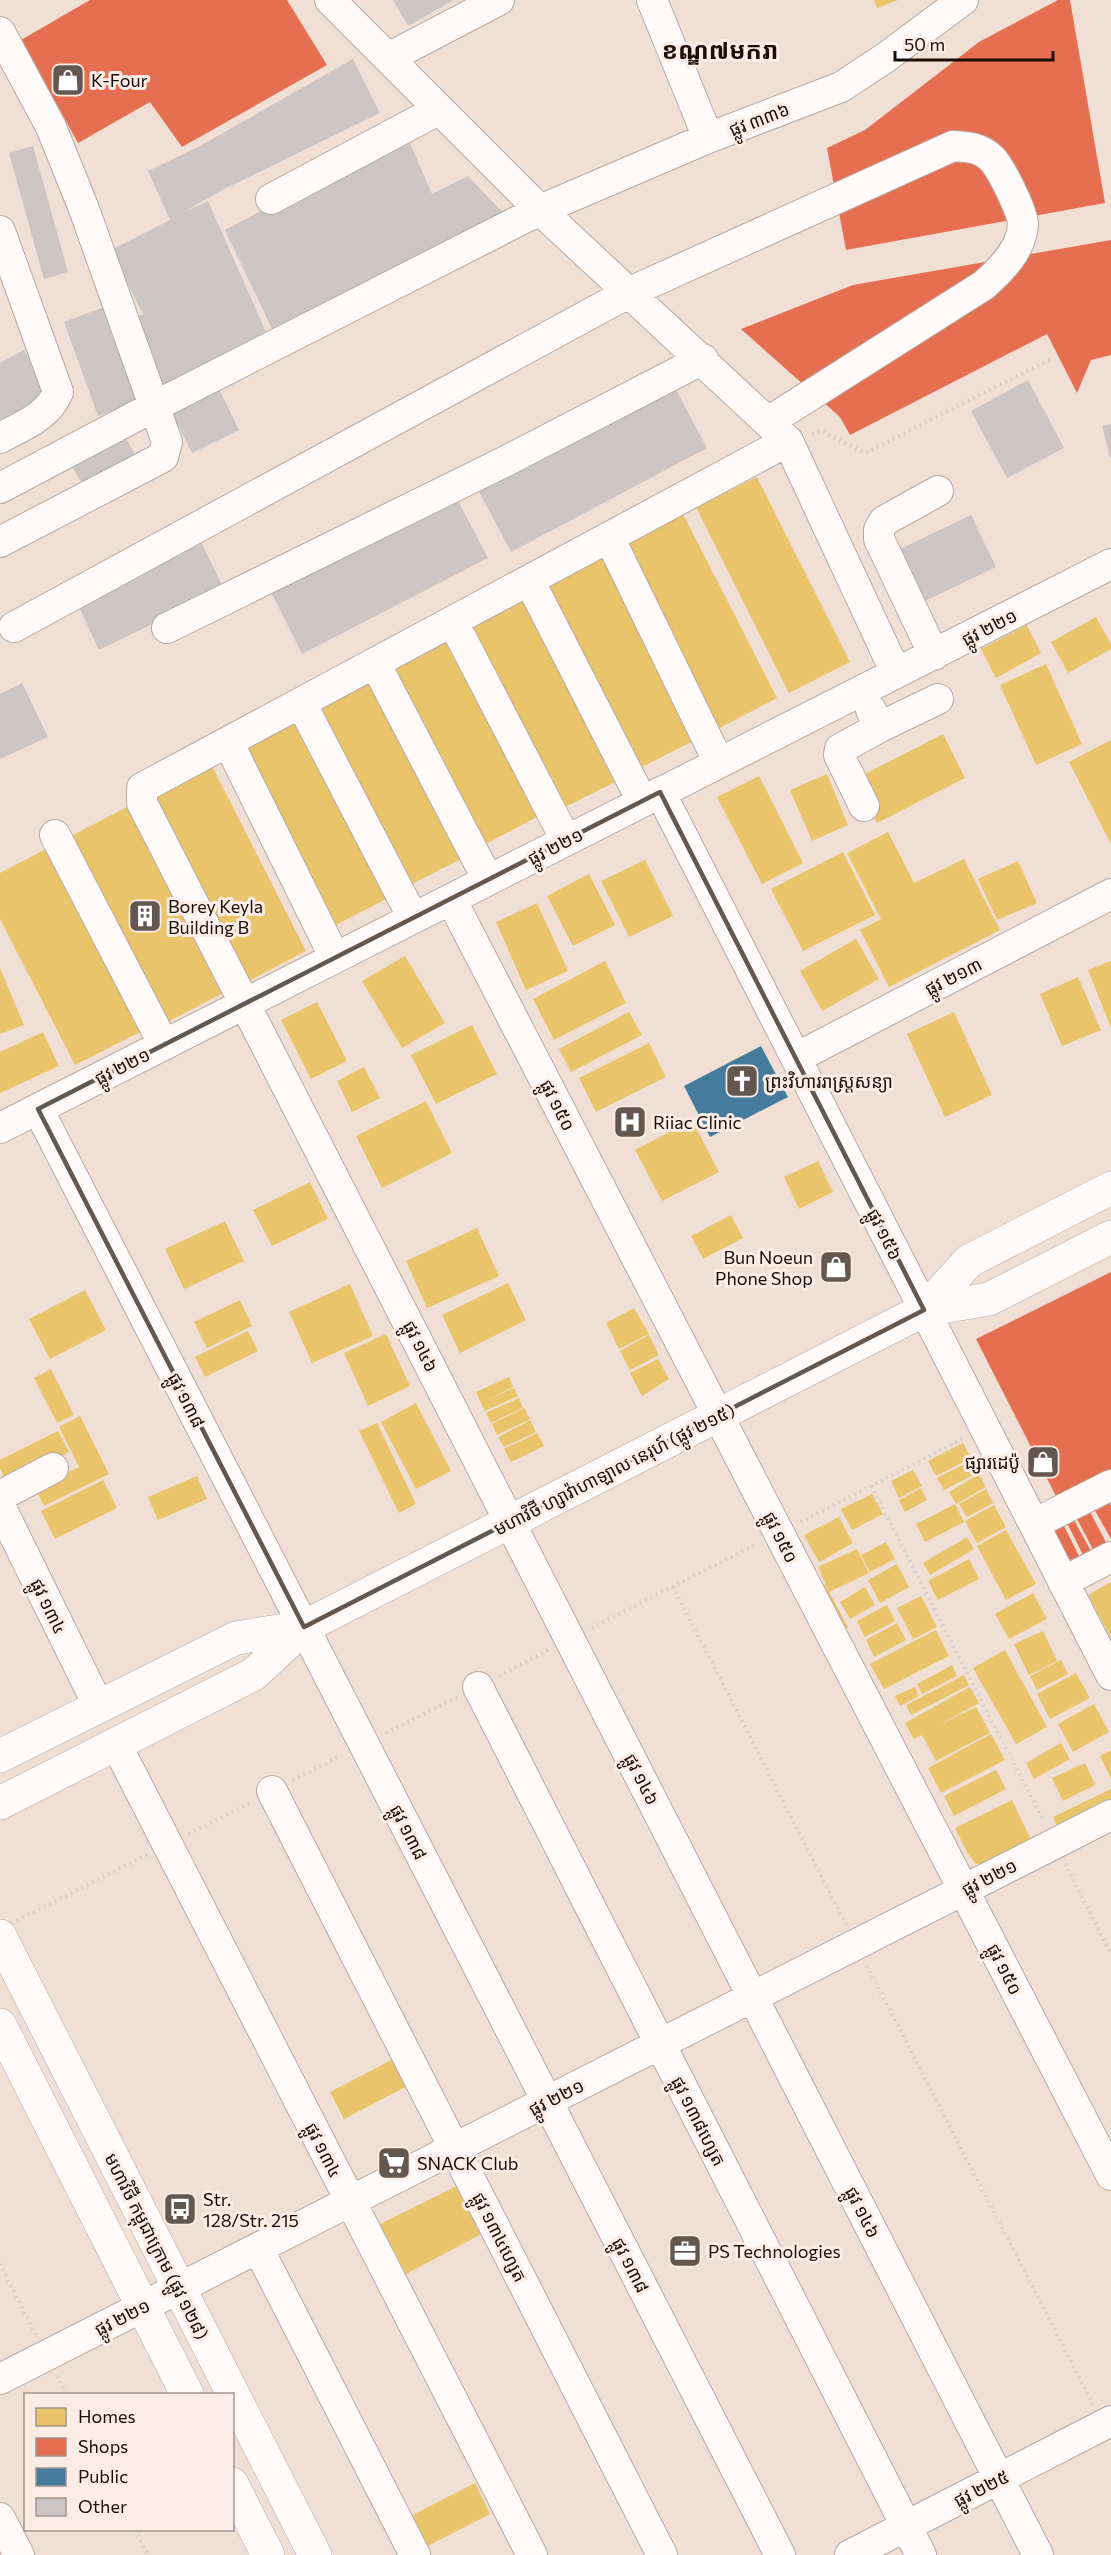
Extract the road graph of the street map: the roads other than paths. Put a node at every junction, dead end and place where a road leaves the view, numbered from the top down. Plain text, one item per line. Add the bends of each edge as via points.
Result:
1 (330, 0) edge
2 (499, 0) edge
3 (652, 0) edge
4 (963, 0) edge
5 (0, 32) edge
6 (388, 58) junction
7 (438, 110) junction
8 (708, 138) junction
9 (270, 199) dead end
10 (540, 210) junction
11 (3, 252) edge
12 (630, 292) junction
13 (702, 359) junction
14 (155, 405) junction
15 (778, 431) junction
16 (0, 438) edge
17 (0, 488) edge
18 (938, 491) dead end
19 (609, 537) junction
20 (0, 542) edge
21 (1111, 564) edge
22 (529, 580) junction
23 (453, 621) junction
24 (14, 627) dead end
25 (167, 628) dead end
26 (934, 655) junction
27 (375, 663) junction
28 (896, 673) junction
29 (862, 691) junction
30 (938, 699) dead end
31 (301, 703) junction
32 (880, 727) junction
33 (228, 742) junction
34 (719, 763) junction
35 (651, 797) junction
36 (864, 806) dead end
37 (55, 835) dead end
38 (566, 840) junction
39 (488, 880) junction
40 (1111, 894) edge
41 (451, 899) junction
42 (413, 918) junction
43 (335, 958) junction
44 (246, 1003) junction
45 (164, 1045) junction
46 (796, 1058) junction
47 (38, 1109) junction
48 (0, 1128) edge
49 (1111, 1188) edge
50 (1111, 1237) edge
51 (924, 1310) junction
52 (719, 1415) junction
53 (53, 1468) dead end
54 (1111, 1485) edge
55 (0, 1496) edge
56 (0, 1506) edge
57 (511, 1521) junction
58 (1034, 1524) junction
59 (1111, 1557) edge
60 (1063, 1581) junction
61 (304, 1627) junction
62 (1111, 1675) edge
63 (478, 1687) dead end
64 (98, 1705) junction
65 (116, 1744) junction
66 (0, 1756) edge
67 (272, 1791) dead end
68 (0, 1803) edge
69 (1111, 1815) edge
70 (964, 1890) junction
71 (5, 1930) edge
72 (753, 1997) junction
73 (0, 2025) edge
74 (660, 2044) junction
75 (547, 2101) junction
76 (454, 2148) junction
77 (1111, 2175) edge
78 (350, 2201) junction
79 (258, 2248) junction
80 (179, 2288) junction
81 (143, 2307) junction
82 (0, 2379) edge
83 (186, 2393) edge
84 (232, 2393) edge
85 (234, 2396) edge
86 (1107, 2423) edge
87 (999, 2479) junction
88 (234, 2488) edge
89 (0, 2518) edge
90 (907, 2526) junction
91 (19, 2555) edge
92 (268, 2555) edge
93 (315, 2555) edge
94 (415, 2555) edge
95 (531, 2555) edge
96 (662, 2555) edge
97 (780, 2555) edge
98 (850, 2555) edge
99 (921, 2555) edge
100 (1038, 2555) edge

1 - 6 street
2 - 6 street
3 - 8 street
4 - 8 street, ផ្លូវ ៣៣៦ via 841,87
5 - 14 street via 55,137
6 - 7 street
7 - 9 street
7 - 10 street
8 - 10 street, ផ្លូវ ៣៣៦
10 - 12 street
10 - 14 street, ផ្លូវ ៣៣៦
11 - 16 street via 58,392 40,417
12 - 13 street
12 - 15 street via 953,147 973,147 992,158 1023,224 1005,265 984,285
12 - 24 street
13 - 15 street
13 - 25 street via 516,456
14 - 17 street, ផ្លូវ ៣៣៦
14 - 20 street via 167,442 163,457
15 - 19 street
15 - 28 street
18 - 26 street via 884,521 879,530 879,539
19 - 22 street
19 - 34 street
21 - 26 street, ផ្លូវ ២២១
22 - 23 street
22 - 35 street, ផ្លូវ ១៥៦
23 - 27 street
23 - 38 street
26 - 28 street, ផ្លូវ ២២១
27 - 31 street
27 - 39 street
28 - 29 street, ផ្លូវ ២២១
29 - 32 street
29 - 34 street, ផ្លូវ ២២១
30 - 32 street
31 - 33 street
31 - 42 street
32 - 36 street via 840,750
33 - 43 street
33 - 44 street, ផ្លូវ ១៤៦ via 141,792 142,803
34 - 35 street, ផ្លូវ ២២១
35 - 38 street, ផ្លូវ ២២១
35 - 46 street, ផ្លូវ ១៥៦
37 - 45 street
38 - 39 street, ផ្លូវ ២២១
39 - 41 street, ផ្លូវ ២២១
40 - 46 street, ផ្លូវ ២១៣
41 - 42 street, ផ្លូវ ២២១
41 - 52 street, ផ្លូវ ១៥០
42 - 43 street, ផ្លូវ ២២១
43 - 44 street, ផ្លូវ ២២១
44 - 45 street, ផ្លូវ ២២១
44 - 57 street, ផ្លូវ ១៤៦
45 - 47 street, ផ្លូវ ២២១
46 - 51 street, ផ្លូវ ១៥៦
47 - 48 street, ផ្លូវ ២២១
47 - 61 street, ផ្លូវ ១៣៨
49 - 51 main road, មហាវិថី ហ្សាវ៉ាហាឡាល នេរុហ៍ (ផ្លូវ ២១៥) via 969,1261
50 - 51 main road, មហាវិថី ហ្សាវ៉ាហាឡាល នេរុហ៍ (ផ្លូវ ២១៥) via 989,1299
51 - 52 main road, មហាវិថី ហ្សាវ៉ាហាឡាល នេរុហ៍ (ផ្លូវ ២១៥)
51 - 58 street, ផ្លូវ ១៥៦
52 - 57 main road, មហាវិថី ហ្សាវ៉ាហាឡាល នេរុហ៍ (ផ្លូវ ២១៥)
52 - 70 street, ផ្លូវ ១៥០
53 - 55 street
54 - 58 street
56 - 64 street, ផ្លូវ ១៣៤
57 - 61 main road, មហាវិថី ហ្សាវ៉ាហាឡាល នេរុហ៍ (ផ្លូវ ២១៥)
57 - 72 street, ផ្លូវ ១៤៦
58 - 60 street, ផ្លូវ ១៥៦
59 - 60 street
60 - 62 street, ផ្លូវ ១៥៦
61 - 64 main road, មហាវិថី ហ្សាវ៉ាហាឡាល នេរុហ៍ (ផ្លូវ ២១៥) via 236,1638
61 - 65 main road, មហាវិថី ហ្សាវ៉ាហាឡាល នេរុហ៍ (ផ្លូវ ២១៥) via 254,1674
61 - 75 street, ផ្លូវ ១៣៨
63 - 74 street, ផ្លូវ ១៣៨ហ្សេត
64 - 66 main road, មហាវិថី ហ្សាវ៉ាហាឡាល នេរុហ៍ (ផ្លូវ ២១៥)
65 - 68 main road, មហាវិថី ហ្សាវ៉ាហាឡាល នេរុហ៍ (ផ្លូវ ២១៥)
65 - 78 street, ផ្លូវ ១៣៤
67 - 76 street, ផ្លូវ ១៣៤ហ្សេត
69 - 70 street, ផ្លូវ ២២១
70 - 72 street, ផ្លូវ ២២១
70 - 77 street, ផ្លូវ ១៥០
71 - 80 main road, មហាវិថី កម្ពុជាក្រោម (ផ្លូវ ១២៨)
72 - 74 street, ផ្លូវ ២២១
72 - 87 street, ផ្លូវ ១៤៦
73 - 81 main road
74 - 75 street, ផ្លូវ ២២១
74 - 90 street, ផ្លូវ ១៣៨ហ្សេត
75 - 76 street, ផ្លូវ ២២១
75 - 97 street, ផ្លូវ ១៣៨
76 - 78 street, ផ្លូវ ២២១
76 - 96 street, ផ្លូវ ១៣៤ហ្សេត
78 - 79 street, ផ្លូវ ២២១
78 - 95 street, ផ្លូវ ១៣៤
79 - 80 street, ផ្លូវ ២២១
79 - 94 street
80 - 81 street, ផ្លូវ ២២១
80 - 84 main road, មហាវិថី កម្ពុជាក្រោម (ផ្លូវ ១២៨)
81 - 82 street, ផ្លូវ ២២១
81 - 83 main road
85 - 93 main road, មហាវិថី កម្ពុជាក្រោម (ផ្លូវ ១២៨)
86 - 87 street, ផ្លូវ ២២៥
87 - 90 street, ផ្លូវ ២២៥
87 - 100 street, ផ្លូវ ១៤៦
88 - 92 main road
89 - 91 street
90 - 98 street, ផ្លូវ ២២៥
90 - 99 street, ផ្លូវ ១៣៨ហ្សេត

